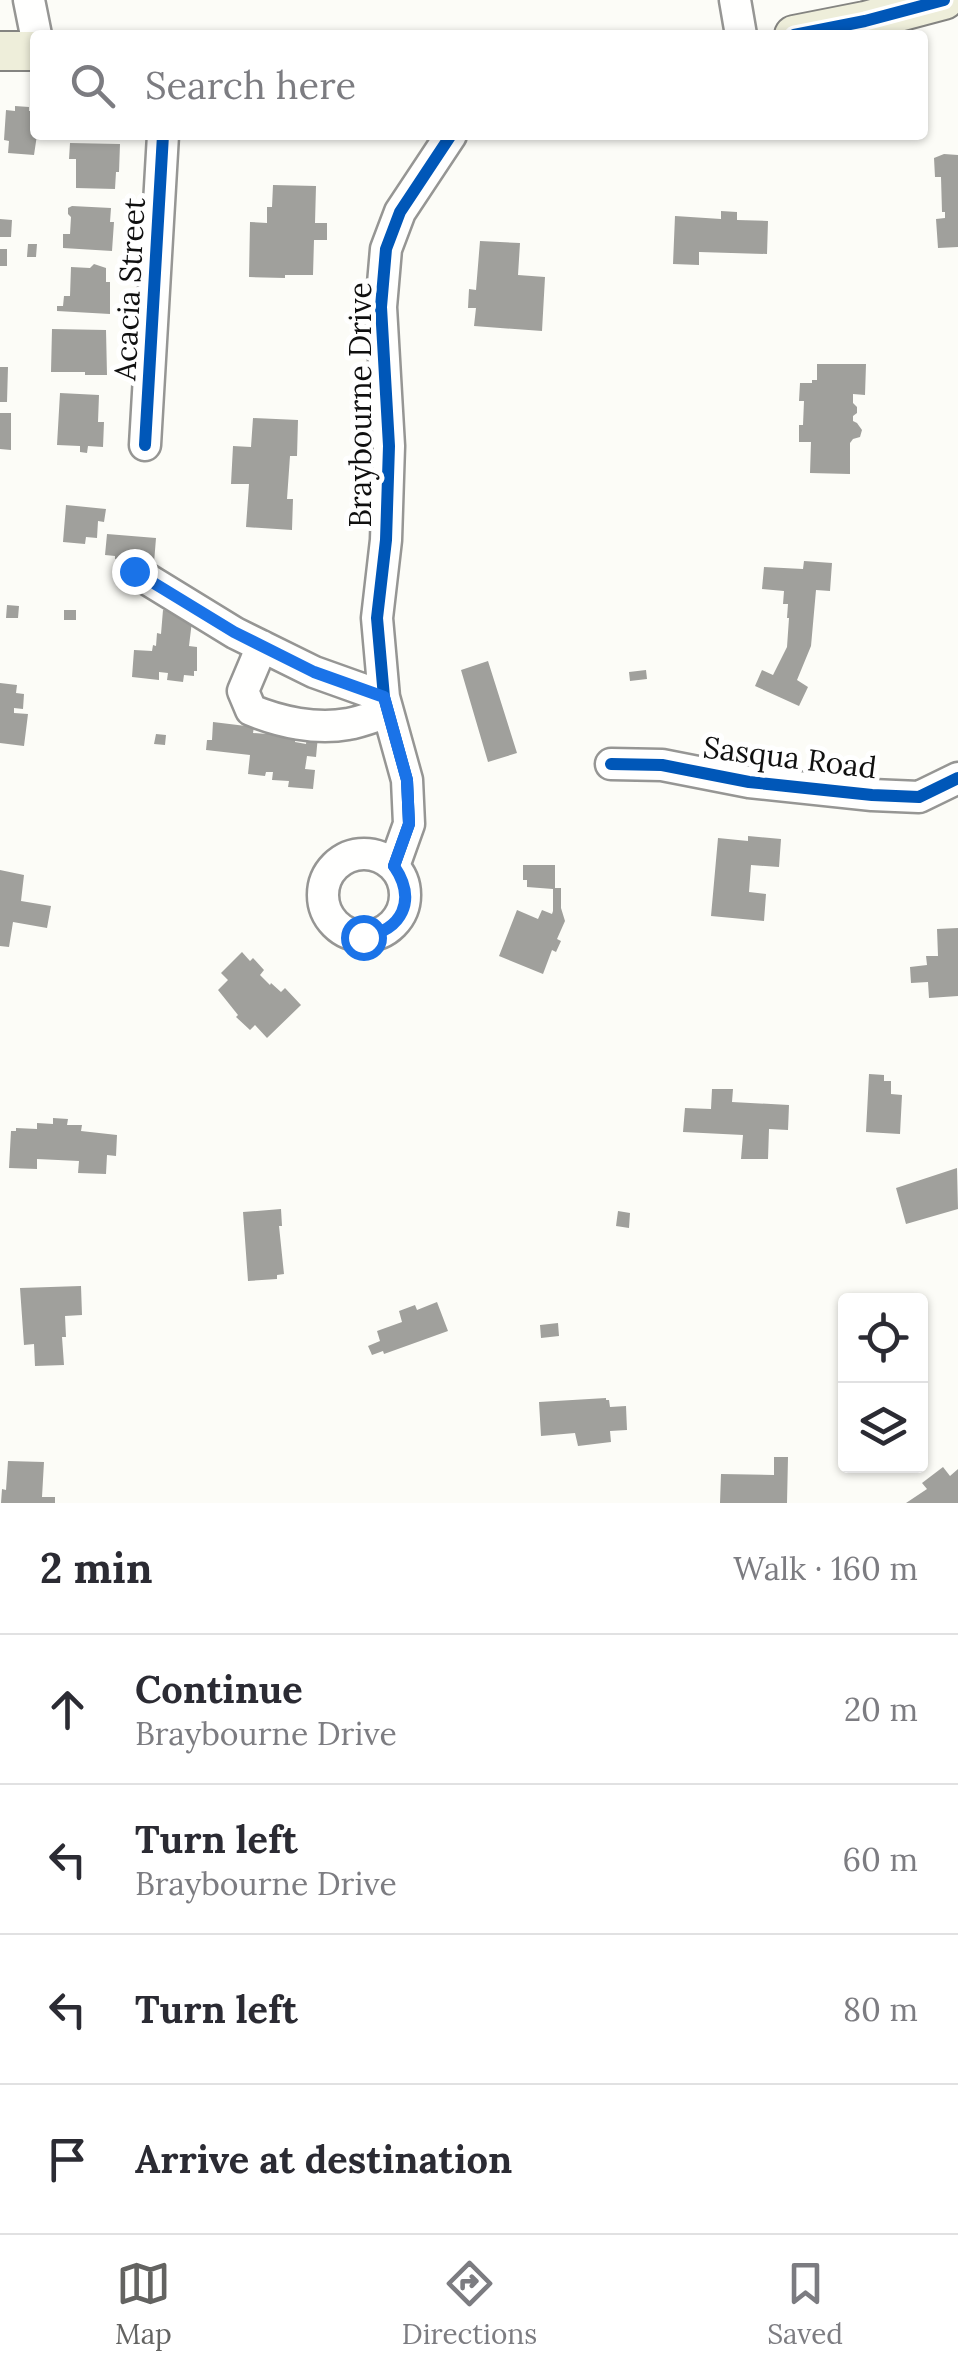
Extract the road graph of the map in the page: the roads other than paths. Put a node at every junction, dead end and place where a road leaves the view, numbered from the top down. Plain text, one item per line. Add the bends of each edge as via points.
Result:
1 (29, 0) edge
2 (735, 0) edge
3 (944, 0) edge
4 (35, 30) edge
5 (740, 30) edge
6 (820, 30) edge
7 (0, 51) edge
8 (30, 51) edge
9 (162, 140) edge
10 (448, 140) edge
11 (145, 445) dead end
12 (134, 571) dead end
13 (262, 646) junction
14 (386, 704) junction
15 (611, 764) dead end
16 (958, 778) edge
17 (394, 866) dead end

1 - 4 street
2 - 5 street
3 - 6 main road
7 - 8 main road
9 - 11 street, Acacia Street
10 - 14 street, Braybourne Drive via 400,212 386,249 381,306 389,446 377,618
12 - 13 street
13 - 14 street
13 - 14 street via 243,691 251,710 320,726 348,724
14 - 17 street, Braybourne Drive via 407,780 409,824
15 - 16 street, Sasqua Road via 919,797

